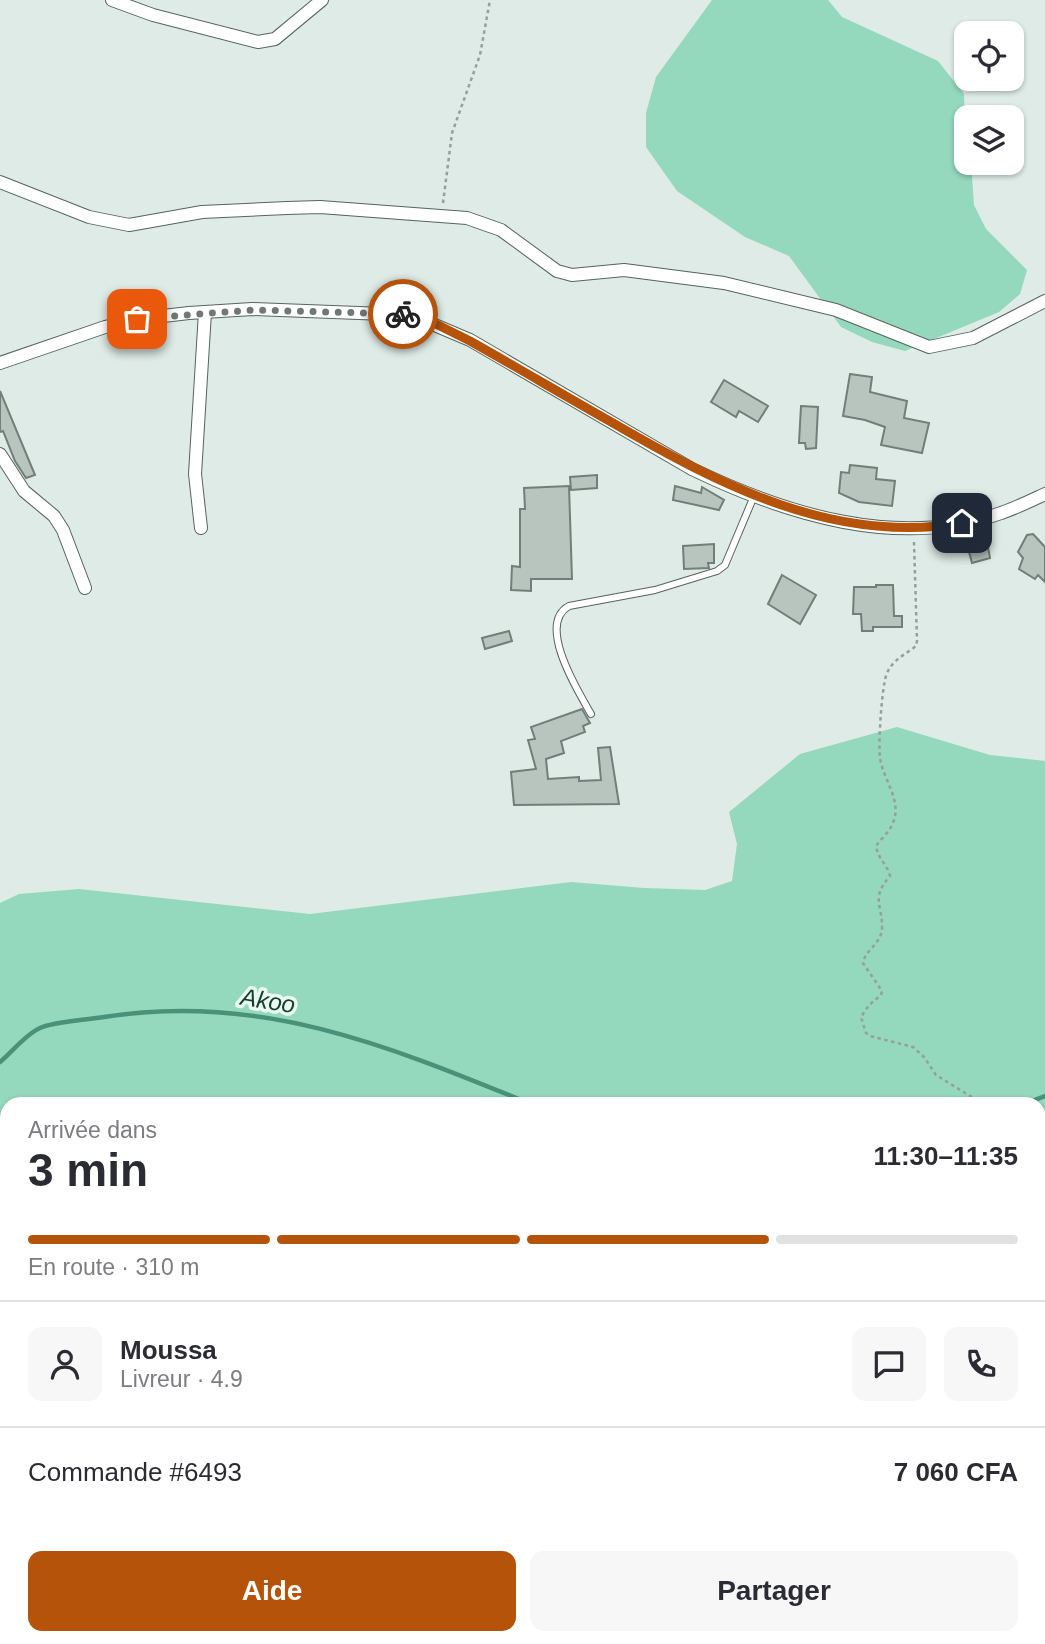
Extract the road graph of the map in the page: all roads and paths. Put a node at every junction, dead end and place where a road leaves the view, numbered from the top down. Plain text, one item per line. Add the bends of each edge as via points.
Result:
1 (112, 0) edge
2 (322, 0) edge
3 (490, 0) edge
4 (0, 182) edge
5 (441, 217) junction
6 (1045, 301) edge
7 (205, 312) junction
8 (0, 363) edge
9 (0, 454) edge
10 (1045, 494) edge
11 (755, 495) junction
12 (201, 528) dead end
13 (913, 528) junction
14 (85, 588) dead end
15 (591, 714) dead end
16 (971, 1097) edge

1 - 2 street via 258,42 275,39
3 - 5 path via 480,55 452,133
4 - 5 street via 89,217 129,225 202,212 320,207
5 - 6 street via 467,218 501,230 557,271 572,275 624,270 724,283 836,310 929,347 973,338
7 - 8 street via 137,319
7 - 11 street via 337,310 411,315 470,341 692,469
7 - 12 street via 195,474
9 - 14 street via 24,491 59,523
10 - 13 street via 978,520
11 - 13 street via 825,519
11 - 15 lane via 725,565 717,571 562,610 556,634 565,664
13 - 16 path via 917,640 886,676 880,758 896,804 892,824 876,846 890,876 877,900 882,930 863,963 882,990 861,1017 870,1036 913,1047 936,1076

